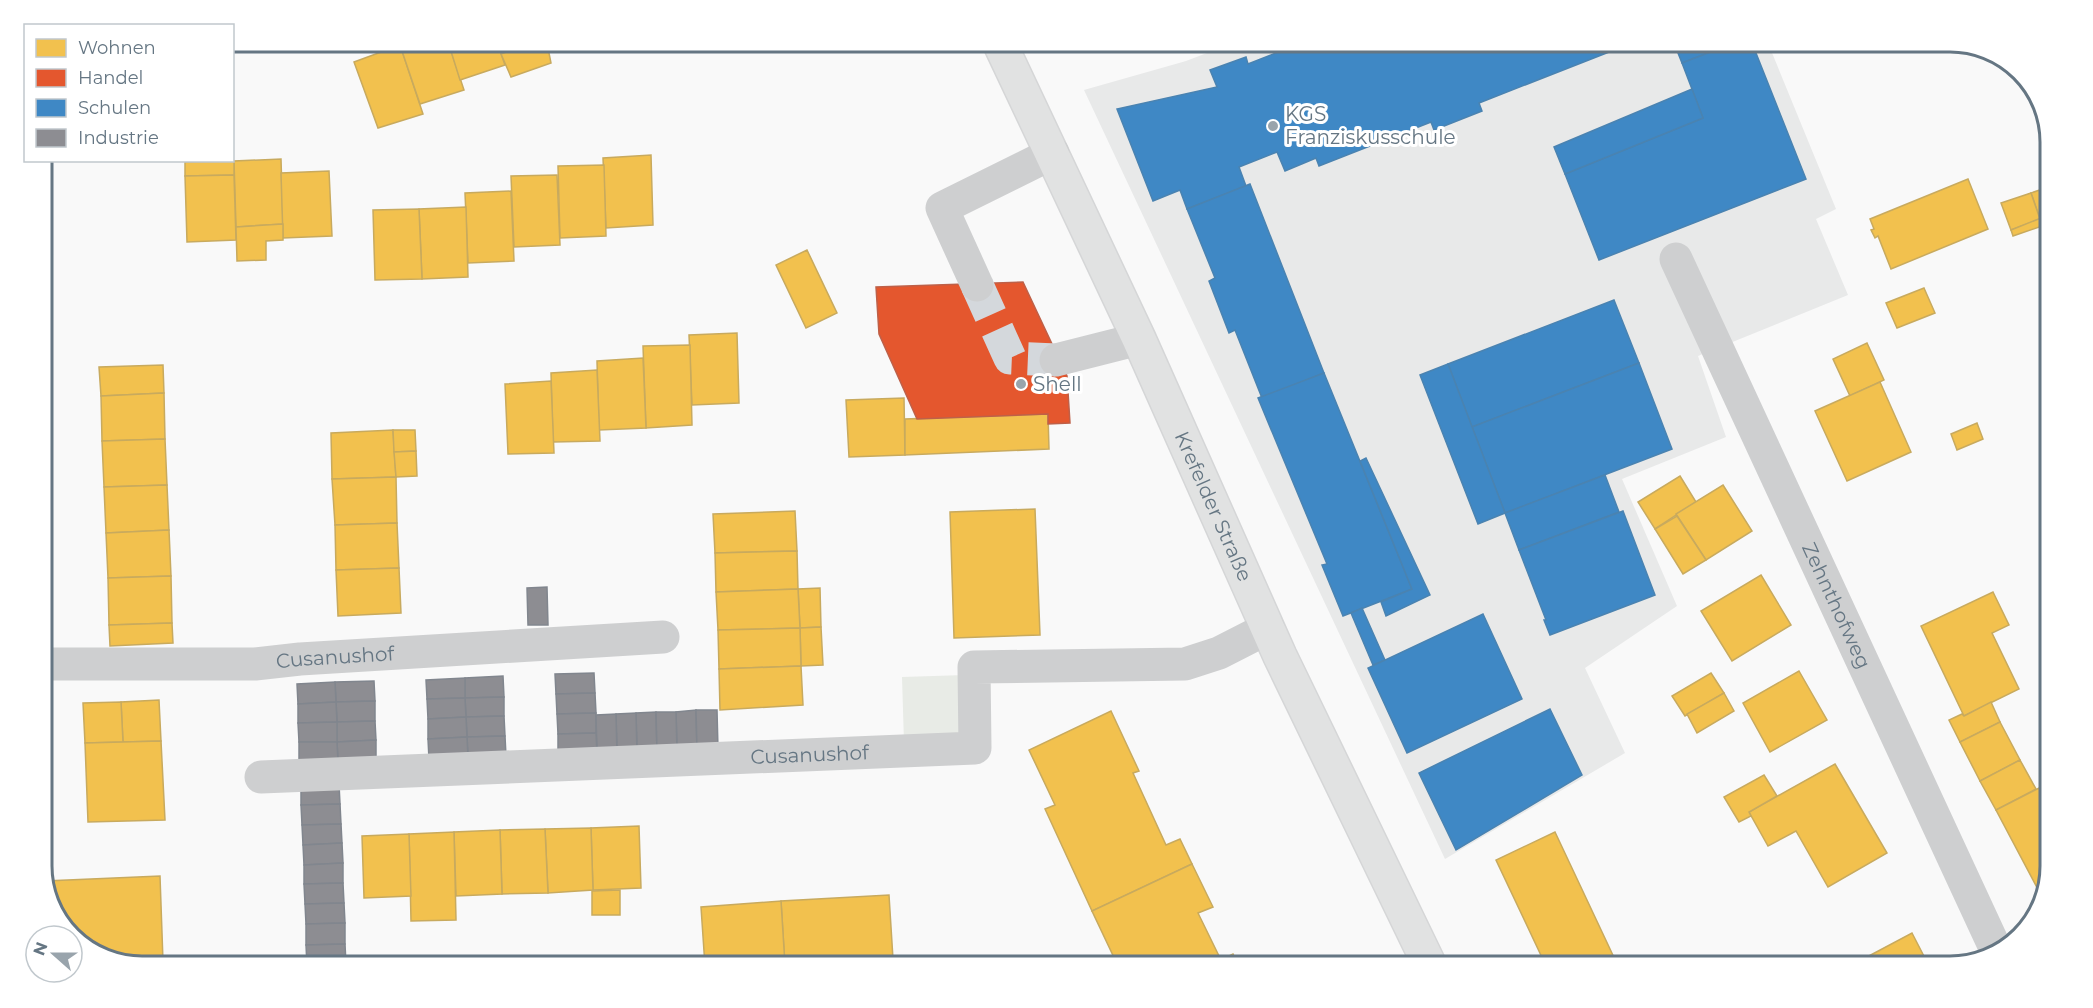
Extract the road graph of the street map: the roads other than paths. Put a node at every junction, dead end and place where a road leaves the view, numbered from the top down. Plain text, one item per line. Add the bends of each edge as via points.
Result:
1 (1004, 52) edge
2 (1053, 153) junction
3 (1676, 259) dead end
4 (977, 285) tunnel mouth
5 (1139, 339) junction
6 (1056, 360) tunnel mouth
7 (1268, 628) junction
8 (663, 637) dead end
9 (53, 664) edge
10 (261, 777) dead end
11 (1993, 944) edge
12 (1425, 956) edge

1 - 2 main road, Krefelder Straße
2 - 4 street via 942,208
2 - 5 main road, Krefelder Straße
3 - 11 street, Zehnthofweg
5 - 6 street
5 - 7 main road, Krefelder Straße
7 - 10 street, Cusanushof via 1219,653 1185,664 975,667 975,748
7 - 12 main road, Krefelder Straße
8 - 9 street, Cusanushof via 255,664

